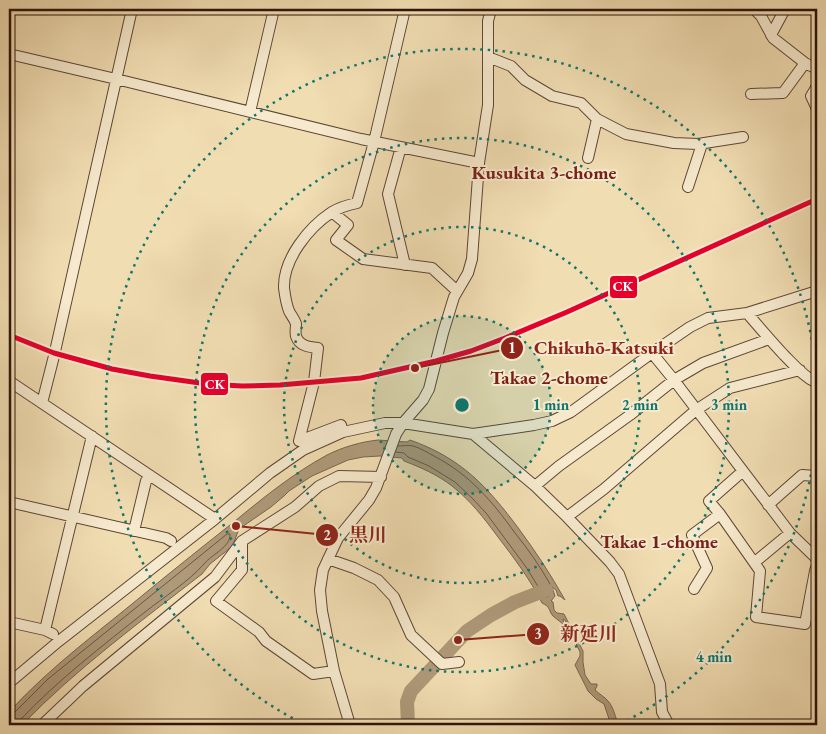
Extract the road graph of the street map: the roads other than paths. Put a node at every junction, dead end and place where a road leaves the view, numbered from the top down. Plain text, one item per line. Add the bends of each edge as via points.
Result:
1 (132, 9) edge
2 (274, 9) edge
3 (405, 9) edge
4 (491, 9) edge
5 (754, 9) edge
6 (786, 9) edge
7 (771, 35) junction
8 (9, 54) edge
9 (488, 57) junction
10 (805, 62) junction
11 (817, 69) edge
12 (116, 79) junction
13 (817, 86) edge
14 (751, 94) dead end
15 (817, 109) edge
16 (250, 112) junction
17 (598, 119) junction
18 (743, 137) dead end
19 (374, 142) junction
20 (702, 144) junction
21 (400, 147) junction
22 (588, 158) dead end
23 (479, 163) junction
24 (688, 187) dead end
25 (332, 212) junction
26 (405, 265) junction
27 (458, 291) junction
28 (817, 291) edge
29 (747, 313) junction
30 (769, 339) junction
31 (652, 353) junction
32 (800, 370) junction
33 (817, 372) edge
34 (674, 380) junction
35 (9, 381) edge
36 (813, 381) edge
37 (42, 403) junction
38 (696, 410) junction
39 (402, 423) junction
40 (343, 432) junction
41 (473, 434) junction
42 (92, 436) junction
43 (743, 471) junction
44 (382, 473) junction
45 (151, 476) junction
46 (817, 476) edge
47 (535, 486) junction
48 (9, 502) edge
49 (768, 505) junction
50 (720, 514) junction
51 (72, 517) junction
52 (567, 517) junction
53 (215, 519) junction
54 (134, 531) junction
55 (790, 533) junction
56 (171, 541) dead end
57 (242, 541) junction
58 (817, 558) edge
59 (328, 559) junction
60 (755, 562) junction
61 (817, 565) edge
62 (694, 588) dead end
63 (9, 622) edge
64 (459, 662) dead end
65 (334, 671) junction
66 (9, 683) edge
67 (42, 725) edge
68 (350, 725) edge
69 (669, 725) edge

1 - 12 street
2 - 16 street
3 - 19 street
4 - 9 street
5 - 7 street
6 - 7 street
7 - 10 street
8 - 12 street
9 - 17 street via 511,66 552,96 581,103
9 - 23 street via 488,105
10 - 11 street
10 - 14 street via 784,93
12 - 16 street
12 - 37 street
13 - 15 street via 811,96
16 - 19 street
17 - 20 street via 626,134 674,143
17 - 22 street
18 - 20 street
19 - 21 street
19 - 25 street via 357,203
20 - 24 street
21 - 23 street
21 - 26 street via 388,194
23 - 27 street via 472,259
25 - 26 street via 348,225 336,240 349,250 363,259
25 - 40 street via 311,230 297,248 288,264 284,286 289,312 296,324 296,338 306,346 318,348 314,382 299,441 341,425
26 - 27 street via 432,268
27 - 39 street via 429,389
28 - 29 street
29 - 30 street
29 - 31 street via 708,318 690,326
30 - 32 street
30 - 34 street via 703,363
31 - 34 street
31 - 41 street via 571,412 552,421
32 - 36 street
32 - 38 street via 730,388
33 - 36 street
34 - 38 street
34 - 47 street
35 - 37 street
37 - 42 street
38 - 43 street
38 - 52 street
39 - 40 street via 385,423
39 - 41 street
39 - 44 street
40 - 53 street via 303,450
41 - 47 street
42 - 45 street
42 - 51 street
43 - 49 street
43 - 50 street via 709,501
44 - 57 street via 339,476 319,486 295,507
44 - 59 street via 369,500 338,538
45 - 53 street
45 - 54 street via 146,481
46 - 49 street via 802,475
47 - 52 street
48 - 51 street
49 - 55 street
50 - 60 street
50 - 62 street via 692,535 707,568
51 - 54 street
51 - 63 street via 49,632
52 - 69 street via 619,574 660,684 662,712
53 - 66 street
54 - 56 street
55 - 58 street
55 - 60 street
57 - 65 street via 242,570 216,601 313,674
57 - 67 street via 215,576 83,686
59 - 64 street via 378,580 394,597 411,635 442,664
59 - 65 street via 320,590
60 - 61 street via 760,571 756,618 805,624
65 - 68 street

